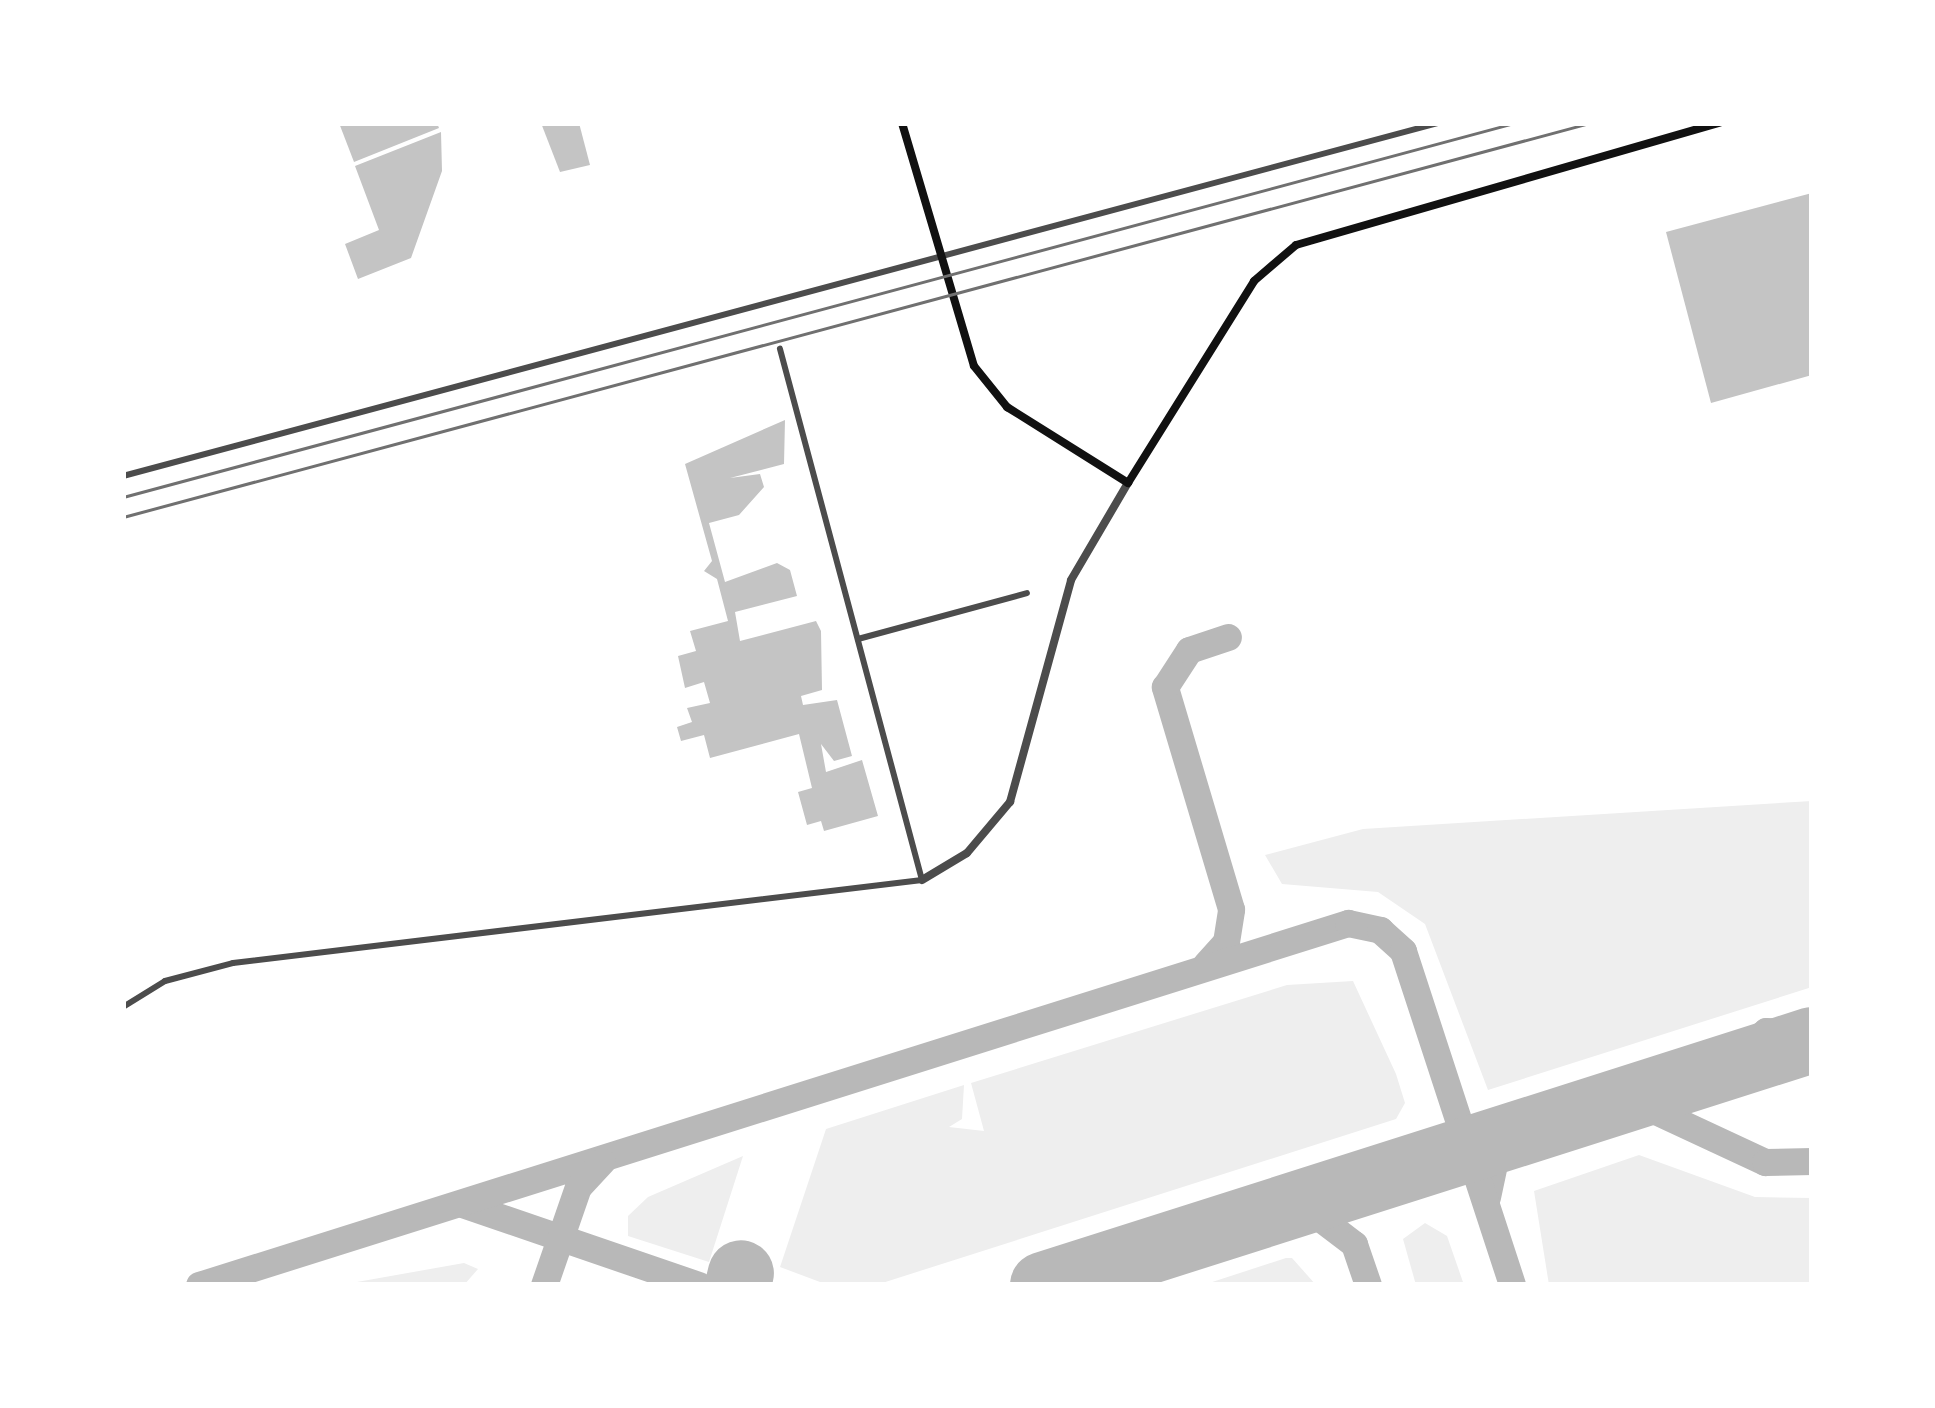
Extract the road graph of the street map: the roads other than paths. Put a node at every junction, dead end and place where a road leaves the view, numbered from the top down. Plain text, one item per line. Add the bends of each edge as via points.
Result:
1 (902, 123) edge
2 (1438, 123) edge
3 (1720, 123) edge
4 (780, 349) dead end
5 (123, 476) edge
6 (1128, 483) junction
7 (1027, 593) dead end
8 (858, 639) junction
9 (922, 880) junction
10 (123, 1007) edge

1 - 6 main road via 954,317 1007,407
2 - 5 street
3 - 6 main road via 1296,245 1254,281
4 - 8 street
6 - 9 street via 1071,580 1017,788 980,841
7 - 8 street
8 - 9 street
9 - 10 street via 232,963 165,981

